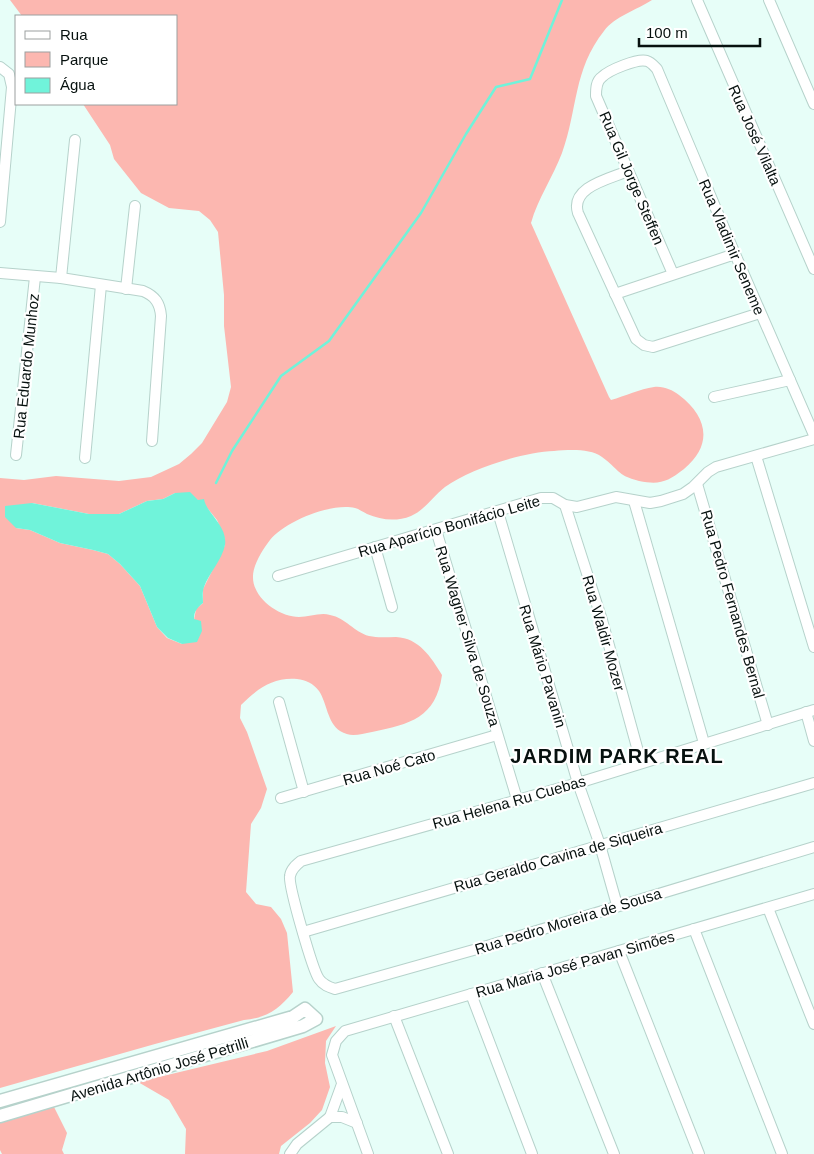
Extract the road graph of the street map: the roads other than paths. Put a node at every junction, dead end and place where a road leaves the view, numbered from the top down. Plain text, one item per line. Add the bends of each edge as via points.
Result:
1 (697, 0) edge
2 (768, 0) edge
3 (0, 67) edge
4 (598, 81) joint
5 (814, 104) edge
6 (75, 140) dead end
7 (628, 171) junction
8 (135, 206) dead end
9 (0, 222) edge
10 (735, 254) junction
11 (814, 270) edge
12 (0, 273) edge
13 (673, 274) junction
14 (35, 277) junction
15 (61, 278) junction
16 (101, 285) junction
17 (126, 289) junction
18 (615, 294) junction
19 (760, 312) junction
20 (790, 380) junction
21 (714, 397) dead end
22 (814, 435) edge
23 (814, 439) edge
24 (152, 441) dead end
25 (16, 455) dead end
26 (756, 456) junction
27 (85, 458) dead end
28 (698, 484) junction
29 (634, 501) junction
30 (565, 505) junction
31 (498, 512) junction
32 (436, 530) junction
33 (374, 548) junction
34 (278, 576) dead end
35 (392, 607) dead end
36 (814, 647) edge
37 (279, 702) dead end
38 (810, 711) edge
39 (768, 725) junction
40 (497, 735) junction
41 (814, 741) edge
42 (704, 743) junction
43 (641, 762) junction
44 (578, 783) junction
45 (814, 783) edge
46 (304, 792) junction
47 (281, 798) dead end
48 (517, 800) junction
49 (600, 845) junction
50 (814, 847) edge
51 (814, 894) edge
52 (617, 905) junction
53 (768, 908) junction
54 (694, 929) junction
55 (303, 932) junction
56 (619, 951) junction
57 (542, 973) junction
58 (471, 994) junction
59 (394, 1016) junction
60 (814, 1024) edge
61 (342, 1084) junction
62 (0, 1101) edge
63 (0, 1116) edge
64 (330, 1117) junction
65 (357, 1123) junction
66 (290, 1154) edge
67 (368, 1154) edge
68 (448, 1154) edge
69 (532, 1154) edge
70 (614, 1154) edge
71 (699, 1154) edge
72 (782, 1154) edge

1 - 11 street, Rua José Vilalta
2 - 5 street
3 - 9 street via 6,71 12,87
4 - 7 street, Rua Gil Jorge Steffen via 596,96
4 - 10 street, Rua Vladimir Seneme via 621,66 641,60 648,61 657,69
6 - 15 street
7 - 13 street, Rua Gil Jorge Steffen
7 - 18 street via 585,189 576,204
8 - 17 street
10 - 13 street
10 - 19 street, Rua Vladimir Seneme
12 - 14 street
13 - 18 street
14 - 15 street
14 - 25 street, Rua Eduardo Munhoz
15 - 16 street
16 - 17 street
16 - 27 street
17 - 24 street via 151,294 160,307
18 - 19 street via 634,336 641,344 653,347
19 - 20 street, Rua Vladimir Seneme
20 - 21 street
20 - 22 street, Rua Vladimir Seneme
23 - 26 street, Rua Aparício Bonifácio Leite
26 - 28 street, Rua Aparício Bonifácio Leite via 716,467
26 - 36 street
28 - 29 street, Rua Aparício Bonifácio Leite via 673,498 650,503
28 - 39 street, Rua Pedro Fernandes Bernal
29 - 30 street, Rua Aparício Bonifácio Leite via 616,497 582,506
29 - 42 street
30 - 31 street, Rua Aparício Bonifácio Leite via 545,498
30 - 43 street, Rua Waldir Mozer via 602,620
31 - 32 street, Rua Aparício Bonifácio Leite
31 - 44 street, Rua Mário Pavanin
32 - 33 street, Rua Aparício Bonifácio Leite
32 - 40 street, Rua Wagner Silva de Souza
33 - 34 street, Rua Aparício Bonifácio Leite
33 - 35 street
37 - 46 street
38 - 39 street, Rua Helena Ru Cuebas
38 - 41 street
39 - 42 street, Rua Helena Ru Cuebas
40 - 46 street, Rua Noé Cato
40 - 48 street, Rua Wagner Silva de Souza
42 - 43 street, Rua Helena Ru Cuebas
43 - 44 street, Rua Helena Ru Cuebas
44 - 48 street, Rua Helena Ru Cuebas
44 - 49 street, Rua Mário Pavanin
45 - 49 street, Rua Geraldo Cavina de Siqueira
46 - 47 street, Rua Noé Cato
48 - 55 street, Rua Helena Ru Cuebas via 301,862 292,870 290,882
49 - 52 street, Rua Mário Pavanin
49 - 55 street, Rua Geraldo Cavina de Siqueira
50 - 52 street, Rua Pedro Moreira de Sousa
51 - 53 street, Rua Maria José Pavan Simões
52 - 55 street, Rua Pedro Moreira de Sousa via 335,989 317,977
53 - 54 street, Rua Maria José Pavan Simões
53 - 60 street
54 - 56 street, Rua Maria José Pavan Simões
54 - 72 street
56 - 57 street, Rua Maria José Pavan Simões
56 - 71 street
57 - 58 street, Rua Maria José Pavan Simões
57 - 70 street
58 - 59 street, Rua Maria José Pavan Simões
58 - 69 street
59 - 61 street, Rua Maria José Pavan Simões via 350,1029 338,1036 332,1055
59 - 68 street
61 - 64 street
61 - 65 street
62 - 63 street, Avenida Artônio José Petrilli via 293,1017 305,1009 316,1019 303,1026
64 - 65 street via 342,1117
64 - 66 street via 297,1144
65 - 67 street

